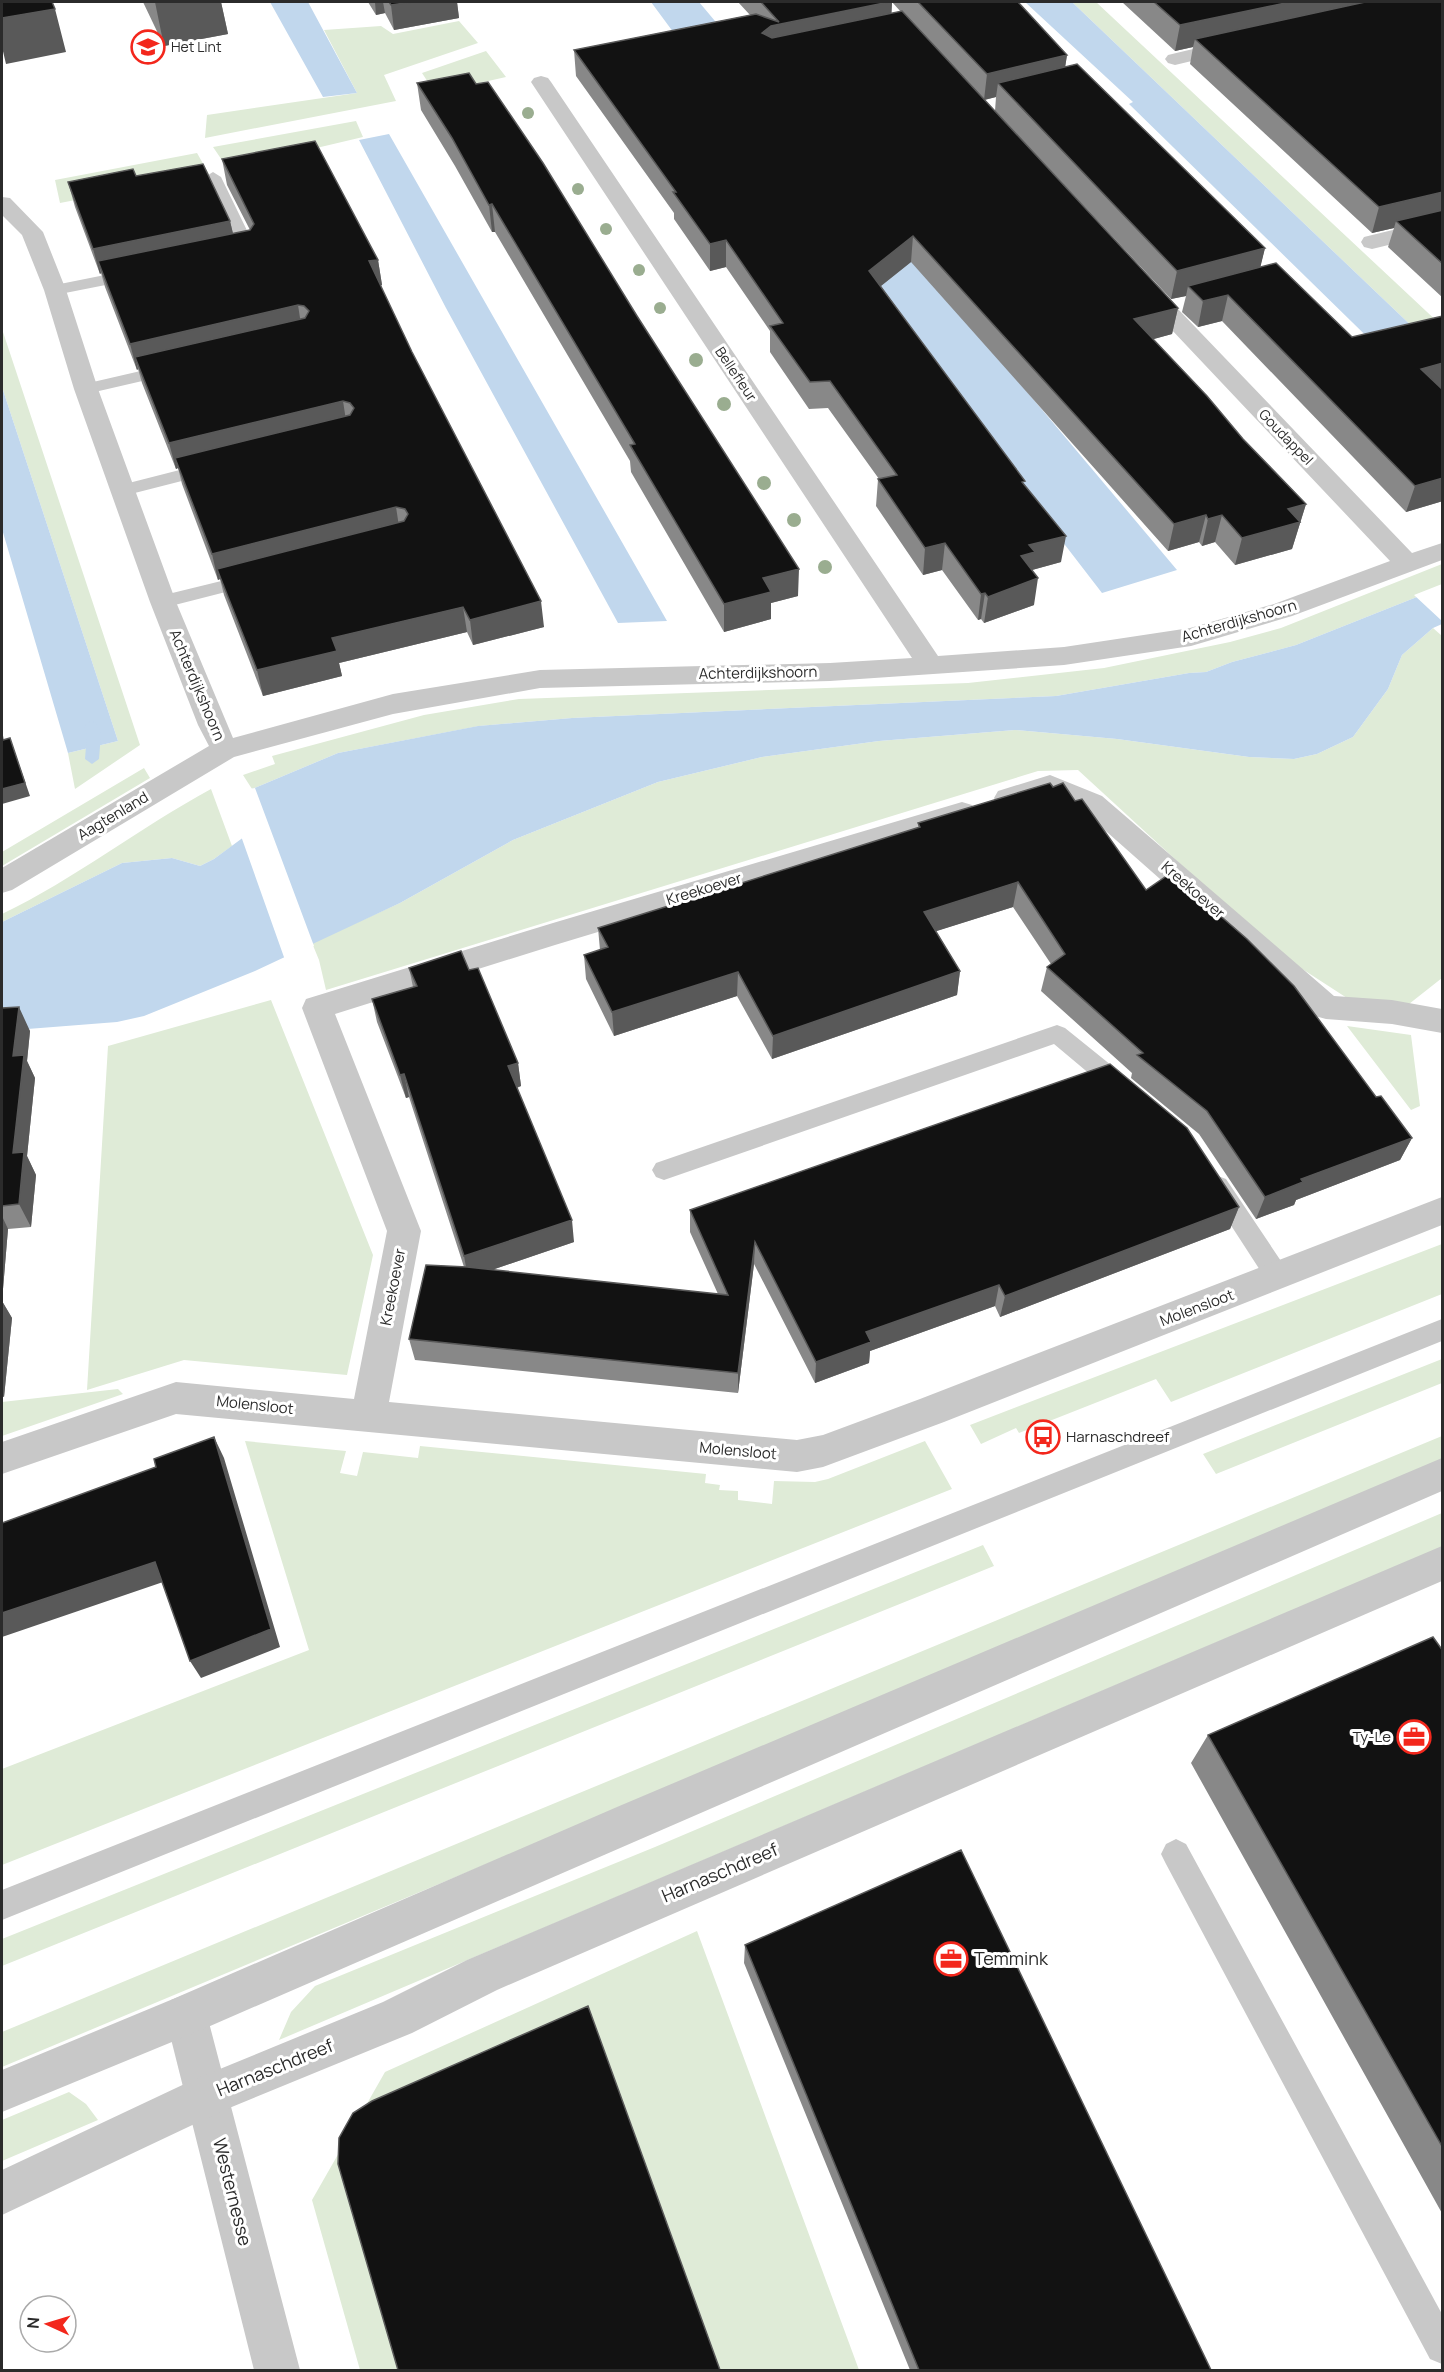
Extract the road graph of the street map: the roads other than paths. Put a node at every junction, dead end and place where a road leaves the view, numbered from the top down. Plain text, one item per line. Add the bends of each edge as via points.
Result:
1 (1253, 41) edge
2 (1175, 59) dead end
3 (541, 82) dead end
4 (213, 177) dead end
5 (2, 203) edge
6 (1443, 225) edge
7 (1372, 242) dead end
8 (215, 258) edge
9 (146, 272) edge
10 (1131, 274) edge
11 (55, 290) junction
12 (1187, 303) dead end
13 (1164, 309) junction
14 (189, 364) edge
15 (86, 389) junction
16 (224, 465) edge
17 (123, 490) junction
18 (1443, 552) edge
19 (1409, 565) junction
20 (276, 573) edge
21 (163, 602) junction
22 (931, 666) junction
23 (225, 750) junction
24 (2, 882) edge
25 (1443, 1021) edge
26 (1144, 1106) edge
27 (664, 1170) dead end
28 (1208, 1171) edge
29 (1443, 1211) edge
30 (1278, 1277) junction
31 (1443, 1330) edge
32 (368, 1417) junction
33 (2, 1458) edge
34 (1443, 1474) edge
35 (1443, 1563) edge
36 (1176, 1854) dead end
37 (2, 1905) edge
38 (186, 2015) junction
39 (2, 2091) edge
40 (208, 2095) junction
41 (2, 2193) edge
42 (1443, 2347) edge
43 (277, 2370) edge

1 - 2 street
3 - 22 street, Bellefleur
4 - 8 lane via 249,251
5 - 11 street, Achterdijkshoorn via 32,232
6 - 7 street
9 - 11 lane
10 - 13 street, Goudappel
11 - 15 street, Achterdijkshoorn
12 - 13 lane
13 - 19 street, Goudappel
14 - 15 lane
15 - 17 street, Achterdijkshoorn
16 - 17 lane
17 - 21 street, Achterdijkshoorn
18 - 19 street, Achterdijkshoorn
19 - 22 street, Achterdijkshoorn via 1283,610 1191,637 1064,656
20 - 21 lane
21 - 23 street, Achterdijkshoorn
22 - 23 street, Achterdijkshoorn via 540,679 393,704
23 - 24 street, Aagtenland
25 - 32 street, Kreekoever via 1326,1007 1092,802 1050,785 317,1008 404,1231
26 - 27 lane via 1057,1034
28 - 30 lane
29 - 30 street, Molensloot
30 - 32 street, Molensloot via 823,1451 796,1456
31 - 37 lane
32 - 33 street, Molensloot via 176,1398
34 - 38 street
35 - 40 street, Harnaschdreef via 492,1970 397,2018
36 - 42 lane
38 - 39 street
38 - 40 street, Westernesse
40 - 41 street, Harnaschdreef
40 - 43 street, Westernesse

